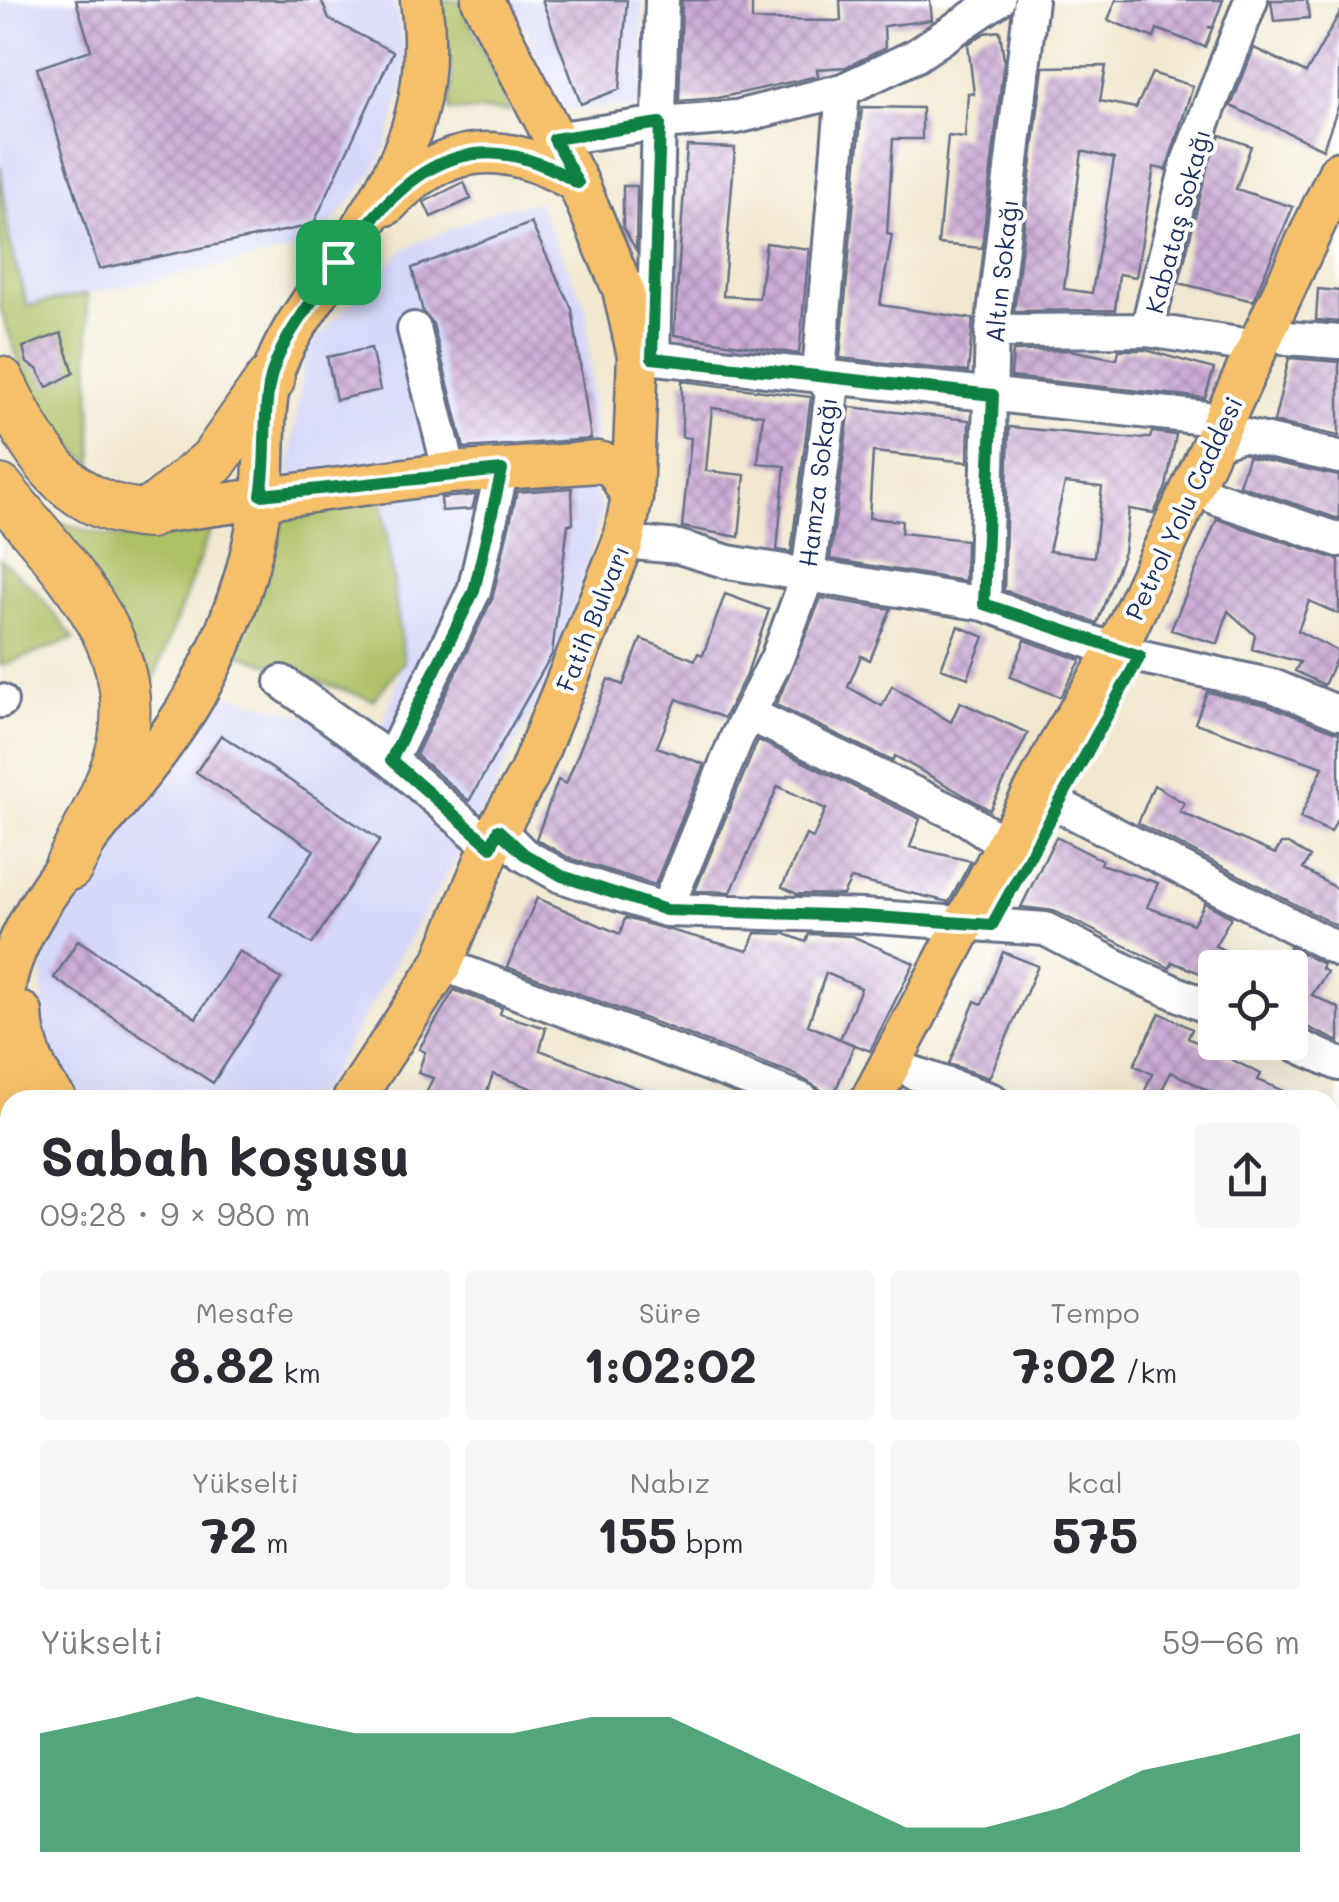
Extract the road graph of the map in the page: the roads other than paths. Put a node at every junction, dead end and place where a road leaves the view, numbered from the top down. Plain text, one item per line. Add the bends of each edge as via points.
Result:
1 (420, 0) edge
2 (482, 0) edge
3 (662, 0) edge
4 (998, 0) edge
5 (1031, 0) edge
6 (1251, 0) edge
7 (843, 90) junction
8 (660, 123) junction
9 (554, 139) junction
10 (1339, 172) edge
11 (578, 183) junction
12 (1333, 219) edge
13 (354, 240) junction
14 (414, 328) dead end
15 (1147, 330) junction
16 (992, 332) junction
17 (1273, 342) junction
18 (1339, 342) edge
19 (645, 357) junction
20 (819, 372) junction
21 (0, 380) edge
22 (270, 380) junction
23 (993, 395) junction
24 (1227, 433) junction
25 (1339, 457) edge
26 (502, 470) junction
27 (450, 473) junction
28 (0, 489) edge
29 (261, 495) junction
30 (632, 497) junction
31 (1216, 498) junction
32 (149, 514) junction
33 (1339, 540) edge
34 (624, 542) junction
35 (808, 575) junction
36 (984, 604) junction
37 (1128, 654) junction
38 (282, 682) dead end
39 (1339, 713) edge
40 (749, 714) junction
41 (391, 760) junction
42 (1057, 804) junction
43 (494, 838) junction
44 (1006, 845) junction
45 (69, 866) junction
46 (37, 910) junction
47 (666, 910) junction
48 (977, 925) junction
49 (1339, 950) edge
50 (442, 964) junction
51 (1198, 1003) edge
52 (1308, 1050) edge
53 (1339, 1064) edge
54 (907, 1086) edge
55 (8, 1090) edge
56 (51, 1090) edge
57 (360, 1090) edge
58 (776, 1090) edge
59 (876, 1090) edge

1 - 13 main road via 426,73 419,114 394,175
2 - 9 main road, Fatih Bulvarı
3 - 8 street
4 - 7 street via 915,56
5 - 16 street, Altın Sokağı
6 - 15 street, Kabataş Sokağı via 1188,162
7 - 8 street via 737,117
7 - 20 street, Hamza Sokağı
8 - 9 street
8 - 19 street
9 - 11 main road, Fatih Bulvarı
10 - 12 main road, Petrol Yolu Caddesi
11 - 13 main road via 529,157 471,153 408,182
11 - 19 main road, Fatih Bulvarı
12 - 17 main road, Petrol Yolu Caddesi
13 - 22 main road via 286,343
14 - 27 street
15 - 16 street
15 - 17 street
16 - 23 street, Altın Sokağı
17 - 18 street
17 - 24 main road, Petrol Yolu Caddesi
19 - 20 street
19 - 30 main road, Fatih Bulvarı
20 - 23 street
20 - 35 street, Hamza Sokağı via 832,392
21 - 32 highway via 44,460 73,488 118,512
22 - 29 main road
22 - 32 highway via 213,461
23 - 24 street
23 - 36 street, Altın Sokağı
24 - 25 street
24 - 31 main road, Petrol Yolu Caddesi
24 - 37 main road, Petrol Yolu Caddesi
26 - 27 main road
26 - 30 main road via 598,462 614,466
26 - 41 street via 474,591
27 - 29 main road
28 - 45 highway via 101,621 125,687 120,752
29 - 32 main road
29 - 45 main road via 246,574 206,675 169,741
30 - 34 main road, Fatih Bulvarı
31 - 33 street
31 - 37 main road, Petrol Yolu Caddesi
34 - 35 street
34 - 43 main road, Fatih Bulvarı via 529,774
35 - 36 street
35 - 40 street, Hamza Sokağı
36 - 37 street
37 - 39 street via 1272,686
37 - 42 main road, Petrol Yolu Caddesi
37 - 44 main road, Petrol Yolu Caddesi
38 - 41 street
40 - 44 street via 965,818
40 - 47 street, Hamza Sokağı
41 - 43 street
42 - 48 main road, Petrol Yolu Caddesi
42 - 49 street
43 - 47 street via 562,876
43 - 50 main road, Fatih Bulvarı
44 - 48 main road, Petrol Yolu Caddesi
45 - 46 main road
46 - 55 main road via 8,970 2,999
46 - 56 main road via 21,989 23,1033
47 - 48 street
48 - 51 street via 1046,929
48 - 54 main road, Petrol Yolu Caddesi
48 - 59 main road, Petrol Yolu Caddesi
50 - 57 main road, Fatih Bulvarı
50 - 58 street
52 - 53 street

